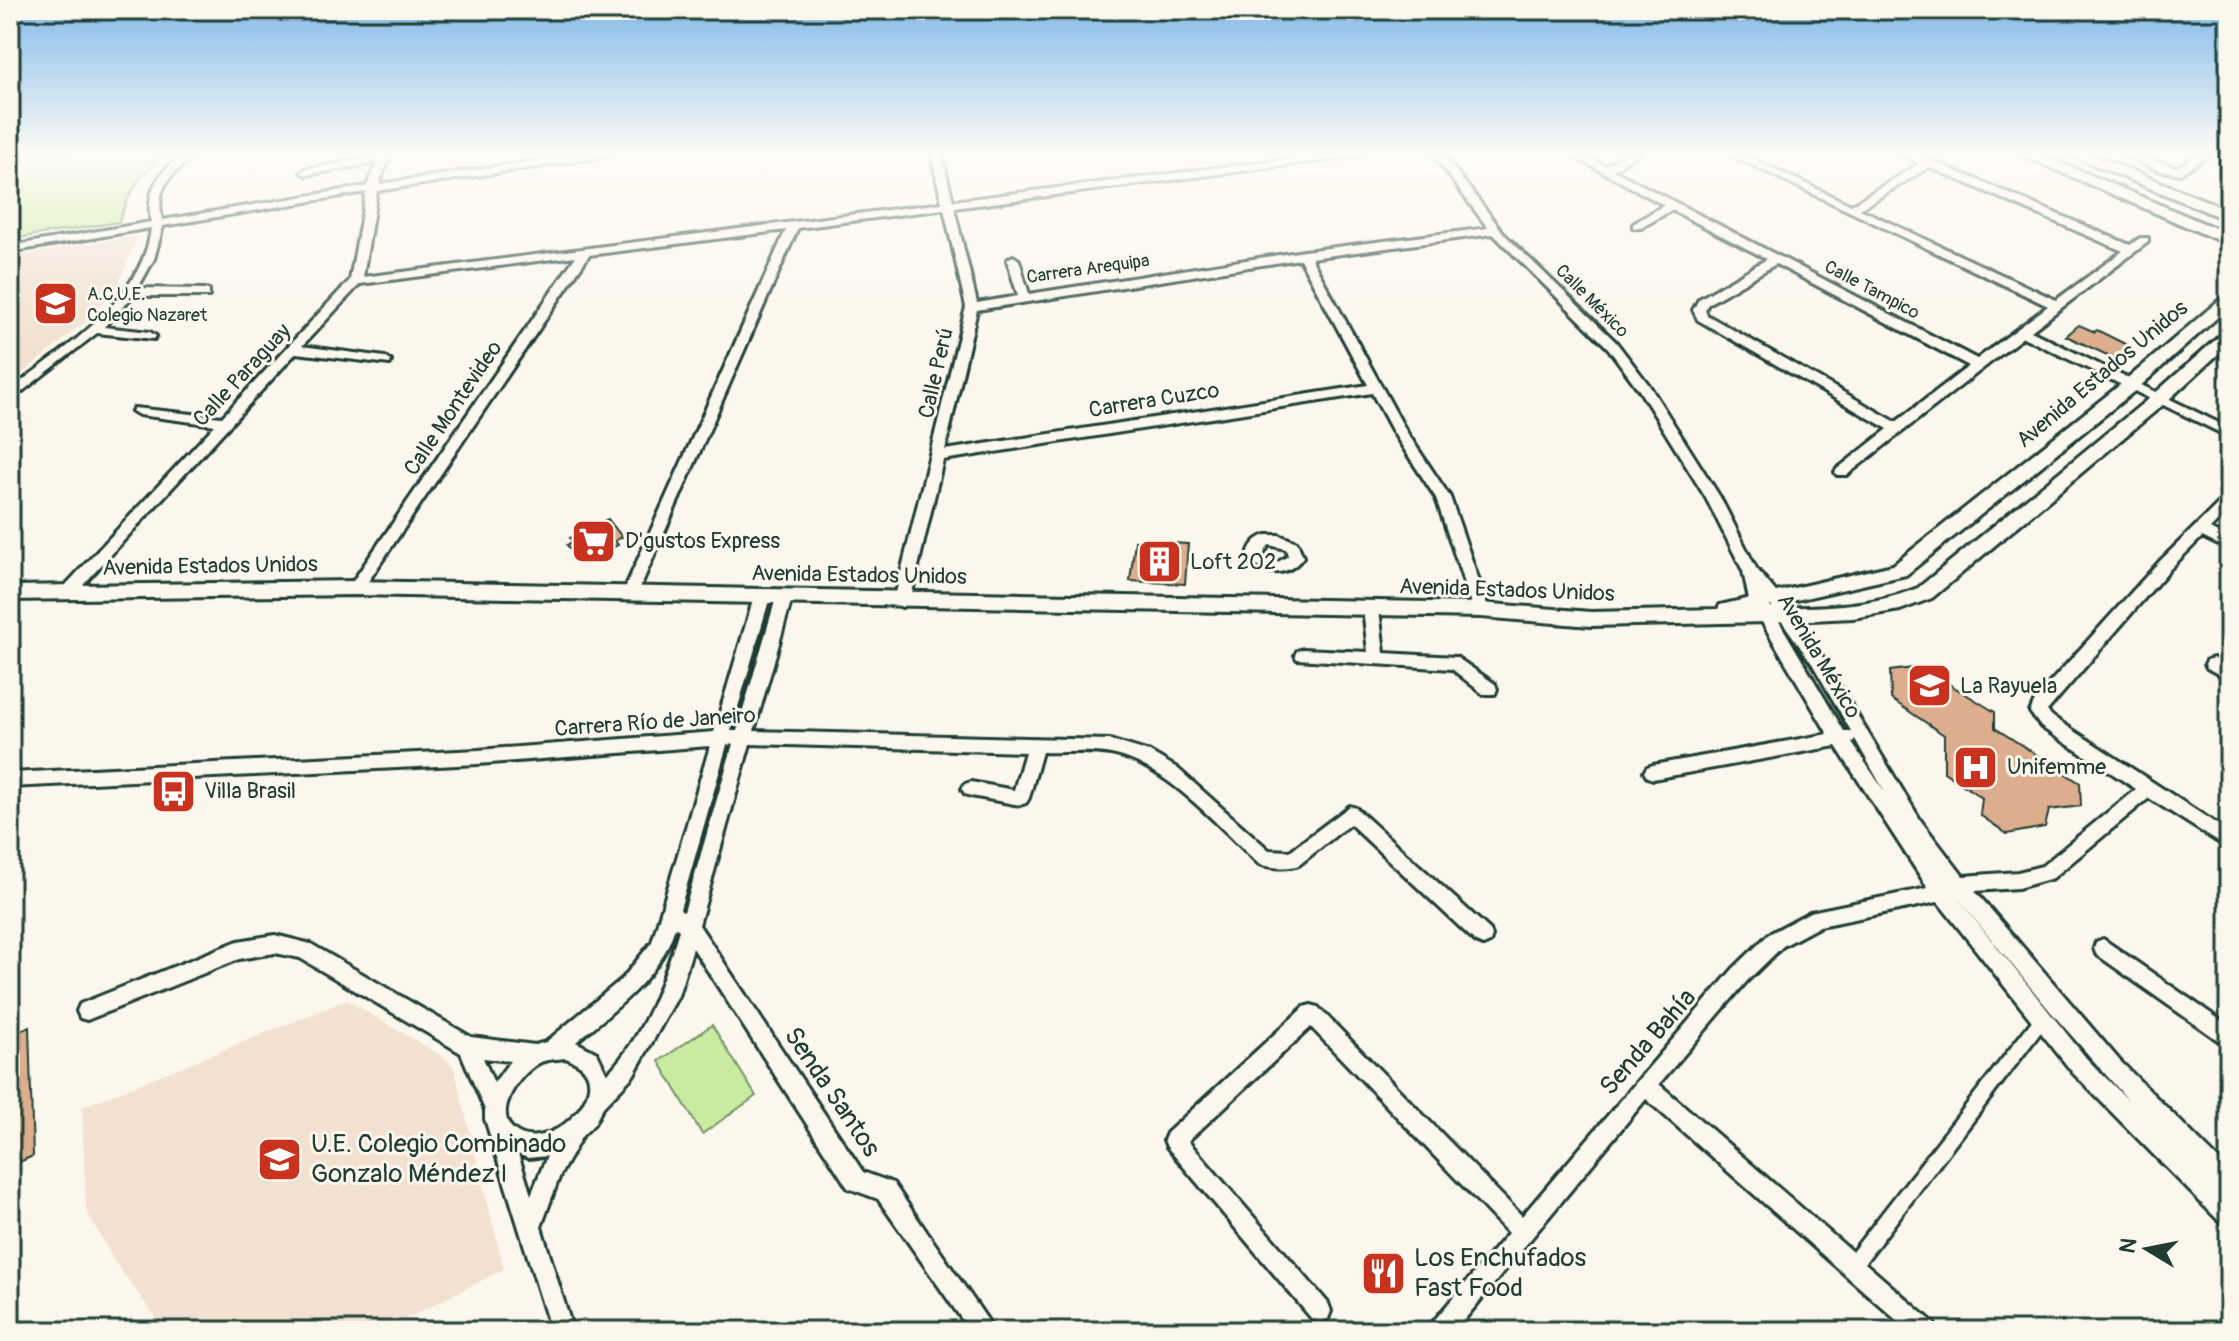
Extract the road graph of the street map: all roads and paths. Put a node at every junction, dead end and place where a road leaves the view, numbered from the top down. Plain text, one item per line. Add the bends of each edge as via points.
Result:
1 (155, 216) edge
2 (207, 216) edge
3 (367, 216) edge
4 (878, 216) edge
5 (950, 216) edge
6 (1485, 216) edge
7 (1654, 216) edge
8 (1692, 216) edge
9 (1870, 216) edge
10 (2051, 216) edge
11 (2172, 216) edge
12 (157, 224) junction
13 (793, 226) junction
14 (1637, 226) dead end
15 (1496, 230) junction
16 (2144, 240) dead end
17 (2229, 240) edge
18 (10, 249) edge
19 (2131, 250) junction
20 (585, 252) junction
21 (1304, 255) junction
22 (1776, 259) junction
23 (1013, 260) dead end
24 (356, 281) junction
25 (130, 292) junction
26 (205, 293) dead end
27 (1024, 297) junction
28 (2229, 299) edge
29 (2056, 305) junction
30 (972, 307) junction
31 (92, 329) junction
32 (2022, 332) junction
33 (150, 336) dead end
34 (2229, 336) edge
35 (292, 349) junction
36 (385, 361) dead end
37 (1978, 365) junction
38 (2131, 385) junction
39 (1376, 388) junction
40 (10, 397) edge
41 (2159, 399) junction
42 (139, 411) dead end
43 (226, 422) junction
44 (1898, 429) junction
45 (2229, 433) edge
46 (938, 456) junction
47 (1842, 472) dead end
48 (2229, 501) edge
49 (2200, 530) junction
50 (2229, 545) edge
51 (1750, 571) joint
52 (356, 588) junction
53 (10, 593) edge
54 (67, 593) junction
55 (630, 595) junction
56 (762, 597) junction
57 (784, 598) junction
58 (902, 601) junction
59 (1766, 604) junction
60 (1371, 609) junction
61 (1481, 610) junction
62 (1789, 614) junction
63 (1303, 655) dead end
64 (1377, 659) junction
65 (2213, 664) dead end
66 (2229, 674) edge
67 (1489, 689) dead end
68 (1860, 735) junction
69 (742, 737) junction
70 (720, 739) junction
71 (1840, 739) junction
72 (1036, 744) junction
73 (1653, 772) dead end
74 (10, 780) edge
75 (2149, 788) junction
76 (971, 789) dead end
77 (2229, 841) edge
78 (1950, 889) junction
79 (680, 919) junction
80 (1483, 936) dead end
81 (2103, 948) dead end
82 (87, 1011) dead end
83 (2042, 1019) junction
84 (2229, 1038) edge
85 (468, 1046) junction
86 (543, 1052) junction
87 (1645, 1085) junction
88 (597, 1099) junction
89 (497, 1118) junction
90 (576, 1130) junction
91 (2229, 1185) edge
92 (2229, 1215) edge
93 (531, 1225) junction
94 (1522, 1232) junction
95 (1851, 1267) junction
96 (1320, 1311) dead end
97 (562, 1331) edge
98 (984, 1331) edge
99 (1440, 1331) edge
100 (1926, 1331) edge

1 - 12 street
2 - 12 street
3 - 24 street
4 - 13 street
5 - 30 street, Calle Perú
6 - 15 street, Calle México
7 - 14 street
8 - 22 street, Calle Tampico
9 - 29 street
10 - 19 street
11 - 17 main road
12 - 18 street
12 - 25 street via 149,259
13 - 20 street
13 - 55 street
15 - 21 street, Carrera Arequipa
15 - 51 street, Calle México via 1612,345 1713,497
16 - 19 street
19 - 29 street
20 - 24 street
20 - 52 street, Calle Montevideo
21 - 27 street, Carrera Arequipa
21 - 39 street
22 - 37 street, Calle Tampico
22 - 44 street via 1703,302 1702,317
23 - 27 street
24 - 35 street, Calle Paraguay
25 - 26 street
25 - 31 street
27 - 30 street, Carrera Arequipa
28 - 38 street, Avenida Estados Unidos
29 - 32 street
30 - 46 street, Calle Perú
31 - 33 street
31 - 40 street
32 - 37 street
32 - 38 street
34 - 41 street
35 - 36 street
35 - 43 street, Calle Paraguay
37 - 44 street
38 - 41 street
38 - 59 street, Avenida Estados Unidos via 1899,570
39 - 46 street, Carrera Cuzco
39 - 61 street via 1443,497
41 - 45 street
41 - 62 street via 1925,593 1853,611
42 - 43 street
43 - 54 street, Calle Paraguay
44 - 47 street
46 - 58 street, Calle Perú
48 - 49 street
49 - 50 street
49 - 75 street via 2038,712
51 - 59 street, Avenida México
52 - 54 street, Avenida Estados Unidos
52 - 55 street, Avenida Estados Unidos
53 - 54 street, Avenida Estados Unidos
55 - 56 street, Avenida Estados Unidos
56 - 57 street, Avenida Estados Unidos
56 - 70 street
57 - 58 street, Avenida Estados Unidos
57 - 69 street
58 - 60 street, Avenida Estados Unidos
59 - 61 street, Avenida Estados Unidos via 1706,617 1591,619
59 - 62 street, Avenida México
59 - 71 street, Avenida México
60 - 61 street, Avenida Estados Unidos
60 - 64 street
62 - 68 street, Avenida México
63 - 64 street
64 - 67 street via 1456,663
65 - 66 street
68 - 71 street
68 - 78 street, Avenida México
69 - 70 street, Carrera Río de Janeiro
69 - 72 street, Carrera Río de Janeiro
69 - 79 street
70 - 74 street, Carrera Río de Janeiro via 478,757
70 - 79 street
71 - 73 street
71 - 78 street, Avenida México
72 - 76 street via 1020,798
72 - 80 street, Carrera Río de Janeiro via 1110,747 1144,757 1171,773 1265,858 1293,859 1350,813
75 - 77 street
75 - 78 street, Senda Bahía via 2047,872
78 - 83 street, Avenida México
78 - 87 street, Senda Bahía via 1817,918 1776,940
78 - 91 street, Avenida México
79 - 86 street via 630,984
79 - 88 street via 671,990 626,1069
79 - 98 street, Senda Santos via 856,1180 885,1191
81 - 84 street
82 - 85 street via 238,950 275,944 304,950
83 - 92 street, Avenida México via 2080,1066
83 - 95 street
85 - 86 street
85 - 89 street
86 - 88 street via 567,1048 590,1059 600,1084
86 - 89 street via 507,1079
87 - 94 street, Senda Bahía
87 - 95 street
88 - 90 street
89 - 90 street via 508,1139 522,1146 540,1147
89 - 93 street
90 - 93 street via 551,1169
93 - 97 street
94 - 96 street via 1311,1014 1174,1140
94 - 99 street, Senda Bahía
95 - 100 street

